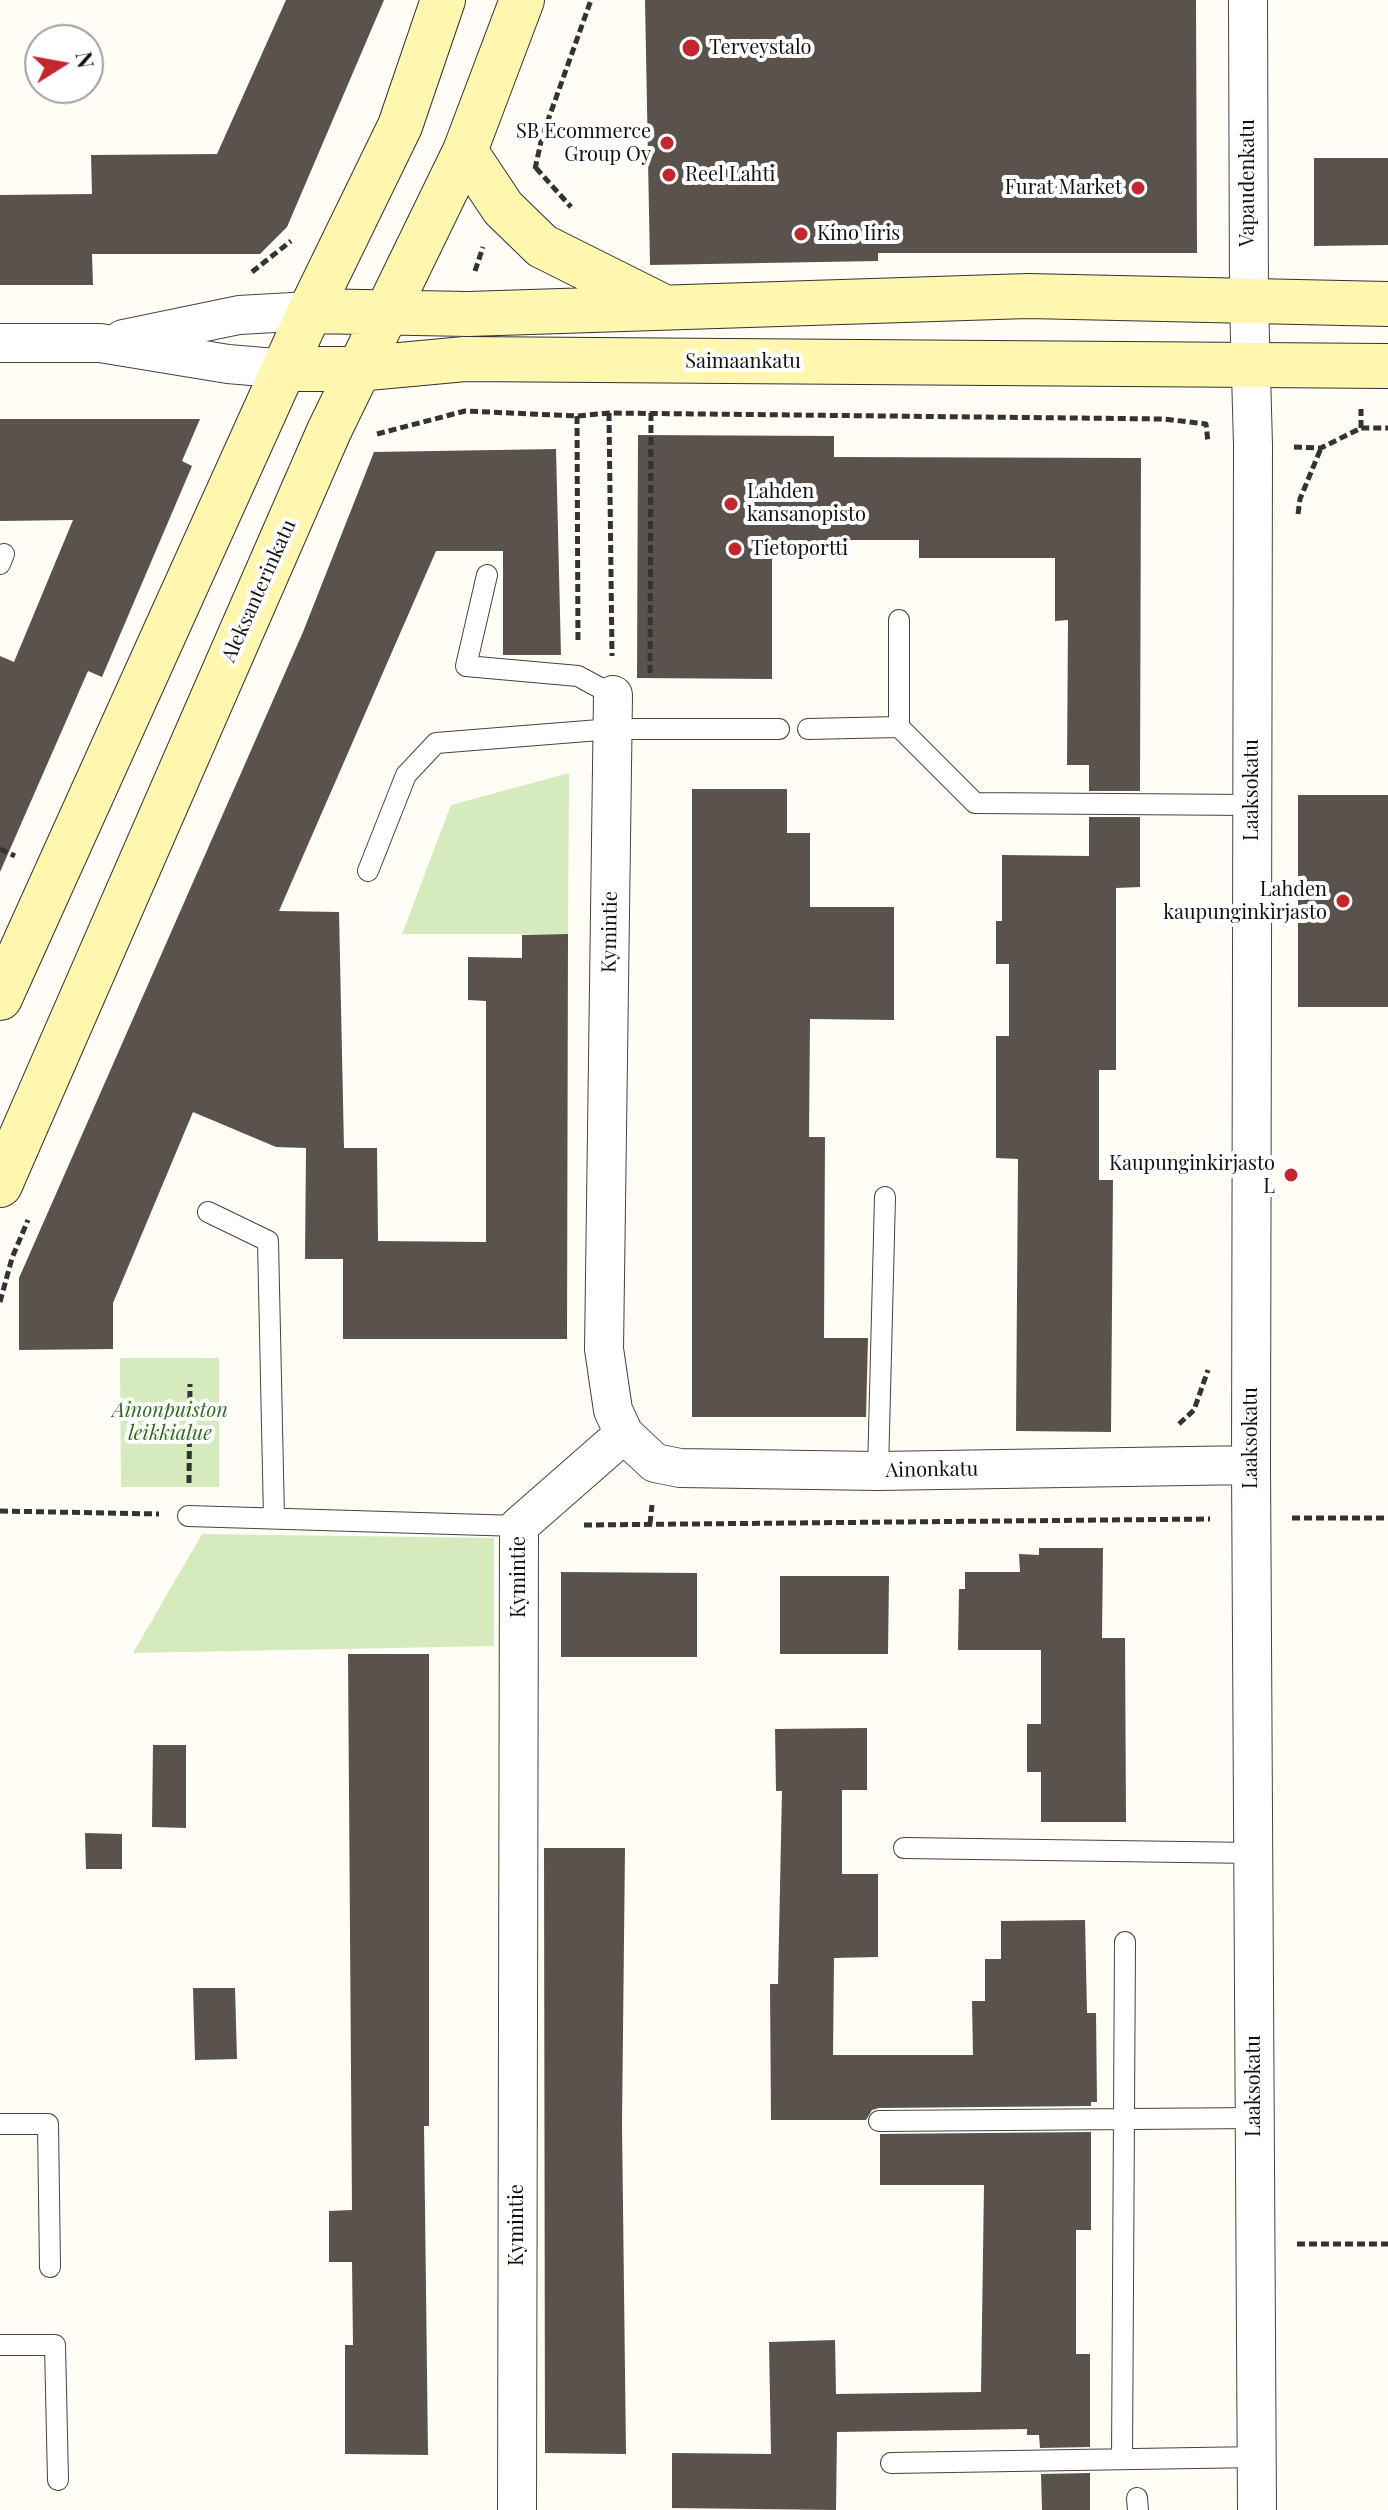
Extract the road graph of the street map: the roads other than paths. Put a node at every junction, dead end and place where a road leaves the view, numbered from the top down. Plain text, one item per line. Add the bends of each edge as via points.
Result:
1 (443, 0) edge
2 (522, 0) edge
3 (1248, 0) edge
4 (465, 151) junction
5 (1249, 302) junction
6 (1388, 304) edge
7 (668, 309) junction
8 (310, 311) junction
9 (384, 313) junction
10 (0, 343) edge
11 (100, 343) junction
12 (1388, 366) edge
13 (1252, 367) junction
14 (287, 369) junction
15 (357, 369) junction
16 (487, 575) dead end
17 (899, 620) dead end
18 (612, 712) junction
19 (899, 727) junction
20 (779, 729) dead end
21 (808, 729) dead end
22 (1252, 805) junction
23 (368, 871) dead end
24 (0, 998) edge
25 (0, 1185) edge
26 (885, 1197) dead end
27 (208, 1212) dead end
28 (624, 1434) junction
29 (1251, 1465) junction
30 (878, 1471) junction
31 (188, 1516) road end
32 (274, 1518) junction
33 (519, 1526) junction
34 (904, 1848) dead end
35 (1253, 1853) junction
36 (1125, 1942) dead end
37 (1255, 2118) junction
38 (1124, 2119) junction
39 (879, 2121) dead end
40 (0, 2124) edge
41 (50, 2267) dead end
42 (0, 2345) edge
43 (1257, 2457) junction
44 (1122, 2459) junction
45 (891, 2463) dead end
46 (58, 2480) dead end
47 (517, 2510) edge
48 (1257, 2510) edge

1 - 8 main road via 400,126
2 - 4 main road, Aleksanterinkatu
3 - 5 street, Vapaudenkatu
4 - 7 main road, Saimaankatu via 503,208 542,246
4 - 9 main road, Aleksanterinkatu
5 - 6 main road, Saimaankatu
5 - 7 main road, Saimaankatu via 1028,296
5 - 13 street, Vapaudenkatu
7 - 9 main road, Saimaankatu
8 - 9 main road, Saimaankatu
8 - 11 street, Saimaankatu via 239,315
8 - 14 main road
9 - 15 main road, Aleksanterinkatu
10 - 11 street, Saimaankatu
11 - 14 street, Saimaankatu
12 - 13 main road, Saimaankatu
13 - 15 main road, Saimaankatu via 465,359
13 - 22 street, Laaksokatu
14 - 15 main road, Saimaankatu
14 - 24 main road
15 - 25 main road, Aleksanterinkatu
16 - 18 lane via 466,666 578,676
17 - 19 lane
18 - 20 lane via 650,728
18 - 23 lane via 436,743 406,775
18 - 28 street, Kymintie via 604,1349 613,1410
19 - 21 lane
19 - 22 lane via 975,803
22 - 29 street, Laaksokatu
26 - 30 lane
27 - 32 lane via 268,1241
28 - 30 street, Ainonkatu via 655,1463 680,1468
28 - 33 street, Kymintie
29 - 30 street, Ainonkatu
29 - 35 street, Laaksokatu
31 - 32 lane
32 - 33 lane
33 - 47 street, Kymintie
34 - 35 lane
35 - 37 street, Laaksokatu
36 - 38 lane
37 - 38 lane
37 - 43 street, Laaksokatu
38 - 39 lane
38 - 44 lane
40 - 41 lane via 48,2124
42 - 46 lane via 55,2345
43 - 44 lane
43 - 48 street, Laaksokatu
44 - 45 lane

